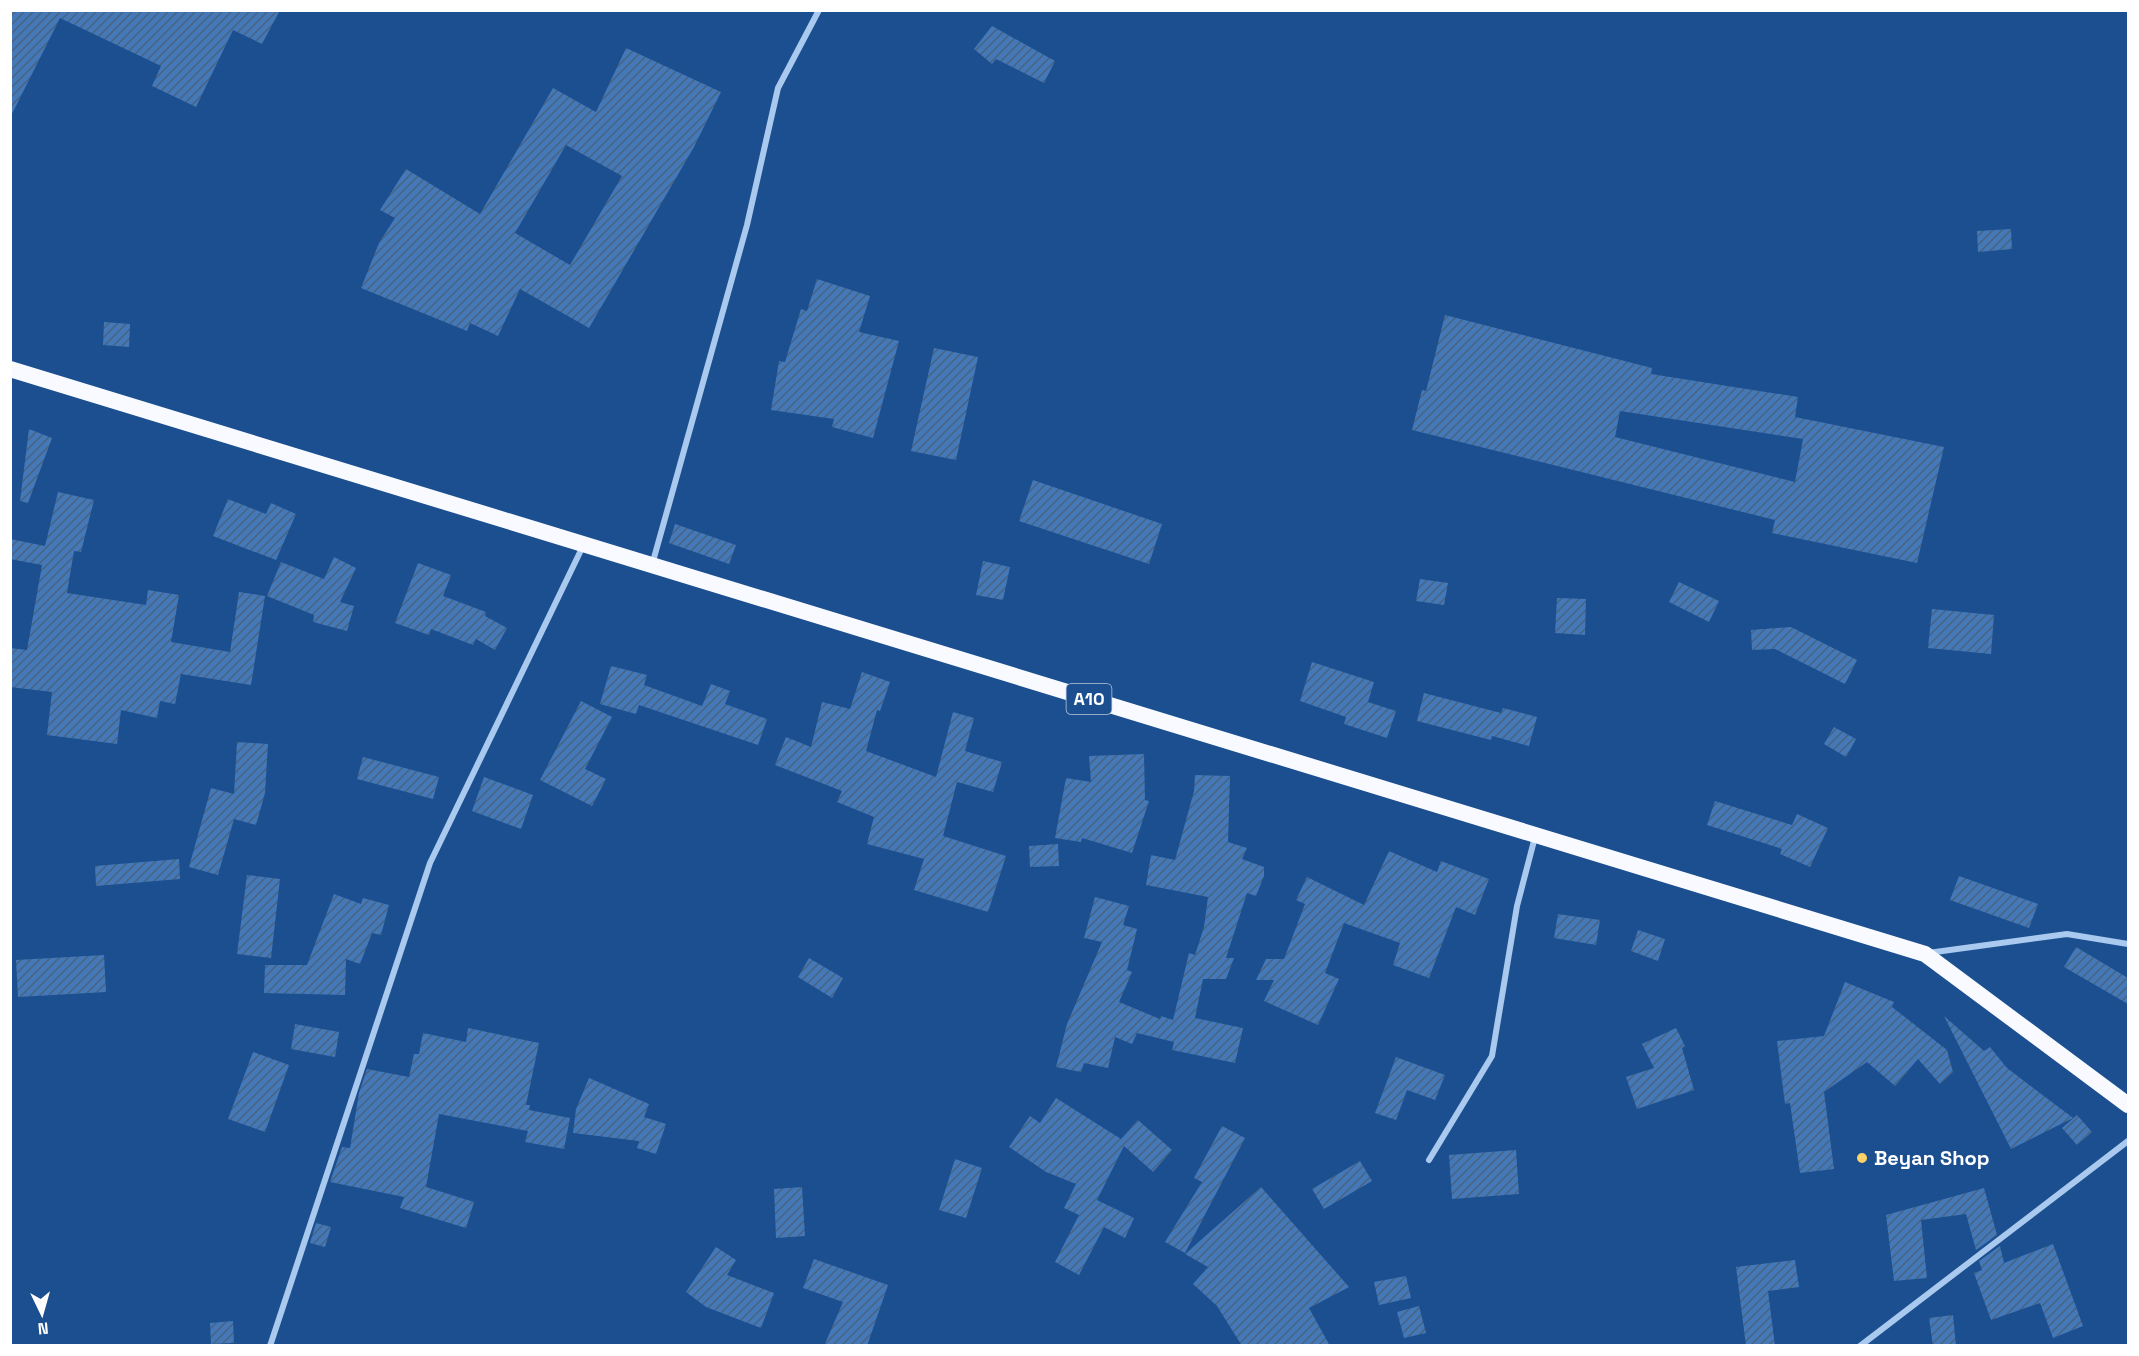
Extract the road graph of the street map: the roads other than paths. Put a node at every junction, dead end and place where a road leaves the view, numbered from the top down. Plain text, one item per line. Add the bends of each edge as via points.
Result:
1 (819, 10) edge
2 (10, 369) edge
3 (584, 544) junction
4 (652, 565) junction
5 (1536, 835) junction
6 (2128, 944) edge
7 (1925, 954) junction
8 (2128, 1105) edge
9 (2128, 1141) edge
10 (1429, 1160) dead end
11 (270, 1346) edge
12 (1860, 1346) edge

1 - 4 street via 778,88 747,225
2 - 3 highway, A10
3 - 4 highway, A10
3 - 11 street via 430,863
4 - 5 highway, A10
5 - 7 highway, A10
5 - 10 street via 1517,906 1491,1056
6 - 7 street via 2067,934
7 - 8 highway, A10
9 - 12 street

